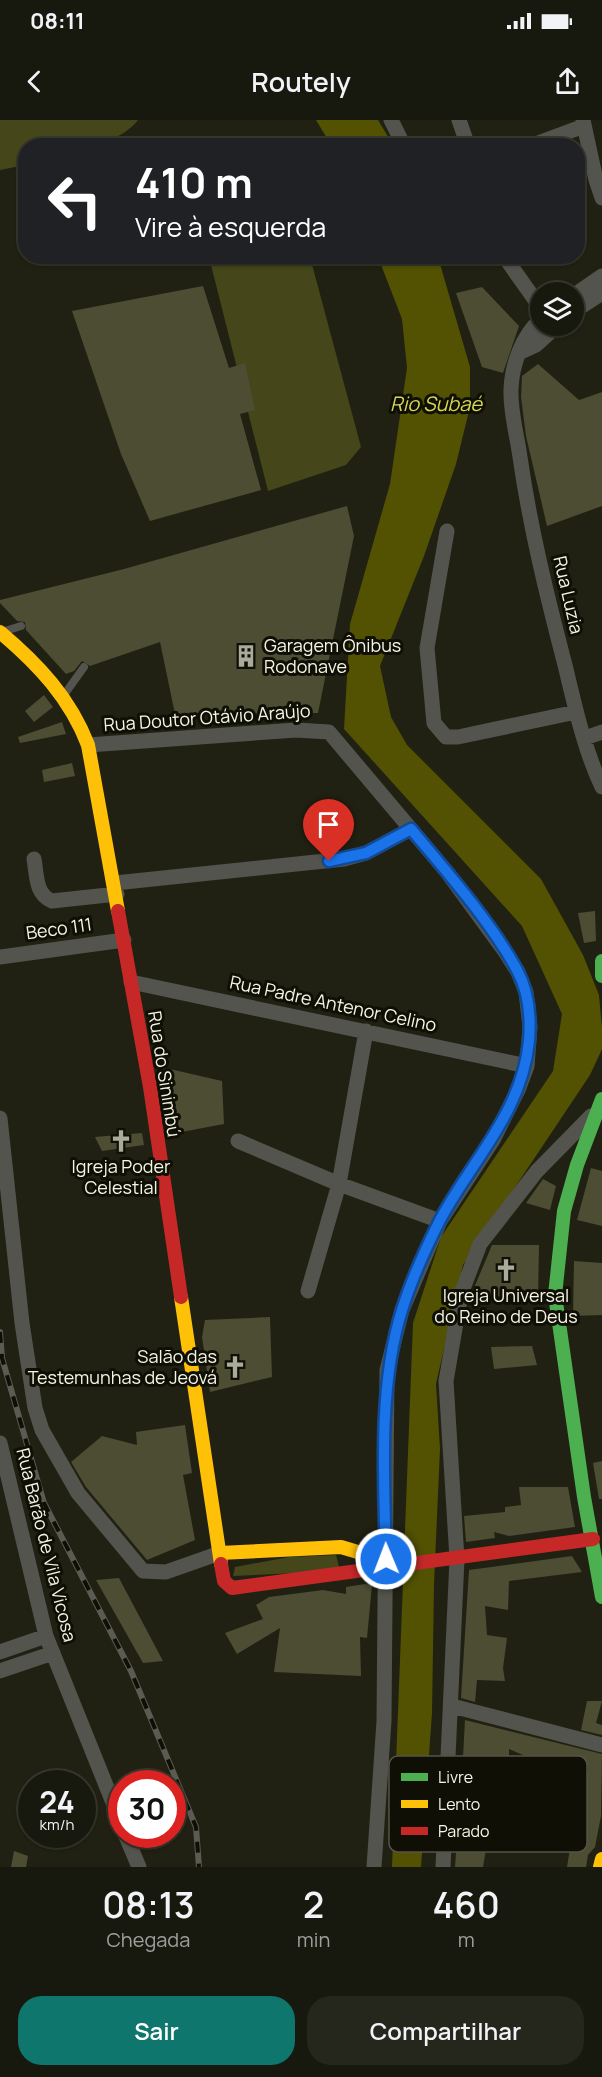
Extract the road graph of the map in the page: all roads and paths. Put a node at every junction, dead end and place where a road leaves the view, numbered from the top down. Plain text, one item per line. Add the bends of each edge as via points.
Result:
1 (392, 120) edge
2 (459, 120) edge
3 (584, 123) edge
4 (400, 138) edge
5 (465, 138) edge
6 (549, 138) edge
7 (595, 145) edge
8 (602, 198) edge
9 (510, 264) edge
10 (602, 276) edge
11 (584, 288) edge
12 (530, 293) edge
13 (602, 293) edge
14 (584, 305) edge
15 (530, 331) edge
16 (545, 336) edge
17 (521, 352) junction
18 (447, 531) dead end
19 (21, 626) dead end
20 (0, 632) edge
21 (84, 668) dead end
22 (63, 696) junction
23 (576, 712) junction
24 (602, 732) edge
25 (585, 738) junction
26 (88, 745) junction
27 (602, 790) edge
28 (411, 829) junction
29 (34, 859) dead end
30 (116, 888) junction
31 (124, 940) junction
32 (0, 957) edge
33 (602, 961) edge
34 (602, 976) edge
35 (131, 982) junction
36 (366, 1031) junction
37 (527, 1066) junction
38 (600, 1103) edge
39 (0, 1118) edge
40 (238, 1141) dead end
41 (339, 1184) junction
42 (440, 1221) junction
43 (308, 1291) dead end
44 (0, 1443) edge
45 (593, 1539) junction
46 (341, 1547) junction
47 (220, 1553) junction
48 (457, 1559) junction
49 (393, 1563) junction
50 (340, 1575) junction
51 (602, 1597) edge
52 (46, 1636) junction
53 (0, 1652) edge
54 (53, 1653) junction
55 (0, 1671) edge
56 (452, 1706) junction
57 (602, 1744) edge
58 (449, 1756) edge
59 (108, 1790) edge
60 (131, 1848) edge
61 (444, 1852) edge
62 (602, 1859) edge
63 (138, 1867) edge
64 (374, 1867) edge
65 (443, 1867) edge
66 (600, 1867) edge

1 - 4 street
2 - 5 street
3 - 6 street
3 - 7 street
7 - 8 street
9 - 12 street
10 - 11 street
13 - 14 street
15 - 17 street, Rua Luzia
16 - 17 street
17 - 23 street, Rua Luzia via 511,390 527,504
18 - 23 street via 427,648 434,723 440,732 446,737 458,737
19 - 20 lane
20 - 22 main road, Rua do Sinimbú
21 - 22 lane
22 - 26 main road, Rua do Sinimbú via 81,724
23 - 25 street, Rua Luzia
24 - 25 street
25 - 27 street, Rua Luzia
26 - 28 street, Rua Doutor Otávio Araújo via 296,730 329,732
26 - 30 main road, Rua do Sinimbú
28 - 30 street via 366,853 344,859
28 - 37 street via 518,972 529,1010
29 - 30 street via 39,891 52,901
30 - 31 main road, Rua do Sinimbú
31 - 32 street, Beco 111
31 - 35 main road, Rua do Sinimbú
33 - 34 main road
35 - 36 street, Rua Padre Antenor Celino
35 - 47 main road, Rua do Sinimbú
36 - 37 street, Rua Padre Antenor Celino
36 - 41 street
37 - 42 street via 506,1116
38 - 45 main road via 564,1210 555,1295
38 - 48 street via 537,1172 480,1244 461,1294 446,1381
39 - 47 street via 22,1323 42,1430 78,1492 143,1571 166,1572
40 - 41 street
41 - 42 street
41 - 43 street
42 - 49 street via 402,1310 387,1370
44 - 52 street, Rua Barão de Vila Vicosa
45 - 48 main road
45 - 51 main road
46 - 47 main road
46 - 49 main road
46 - 50 main road via 346,1562
47 - 50 main road, Rua do Sinimbú via 224,1581 232,1588
48 - 49 main road
48 - 56 street
49 - 50 main road, Rua do Sinimbú
49 - 64 street
52 - 53 street
52 - 54 street, Rua Barão de Vila Vicosa
54 - 55 street
54 - 59 street, Rua Barão de Vila Vicosa
56 - 57 street
56 - 58 street
60 - 63 street
61 - 65 street
62 - 66 main road

